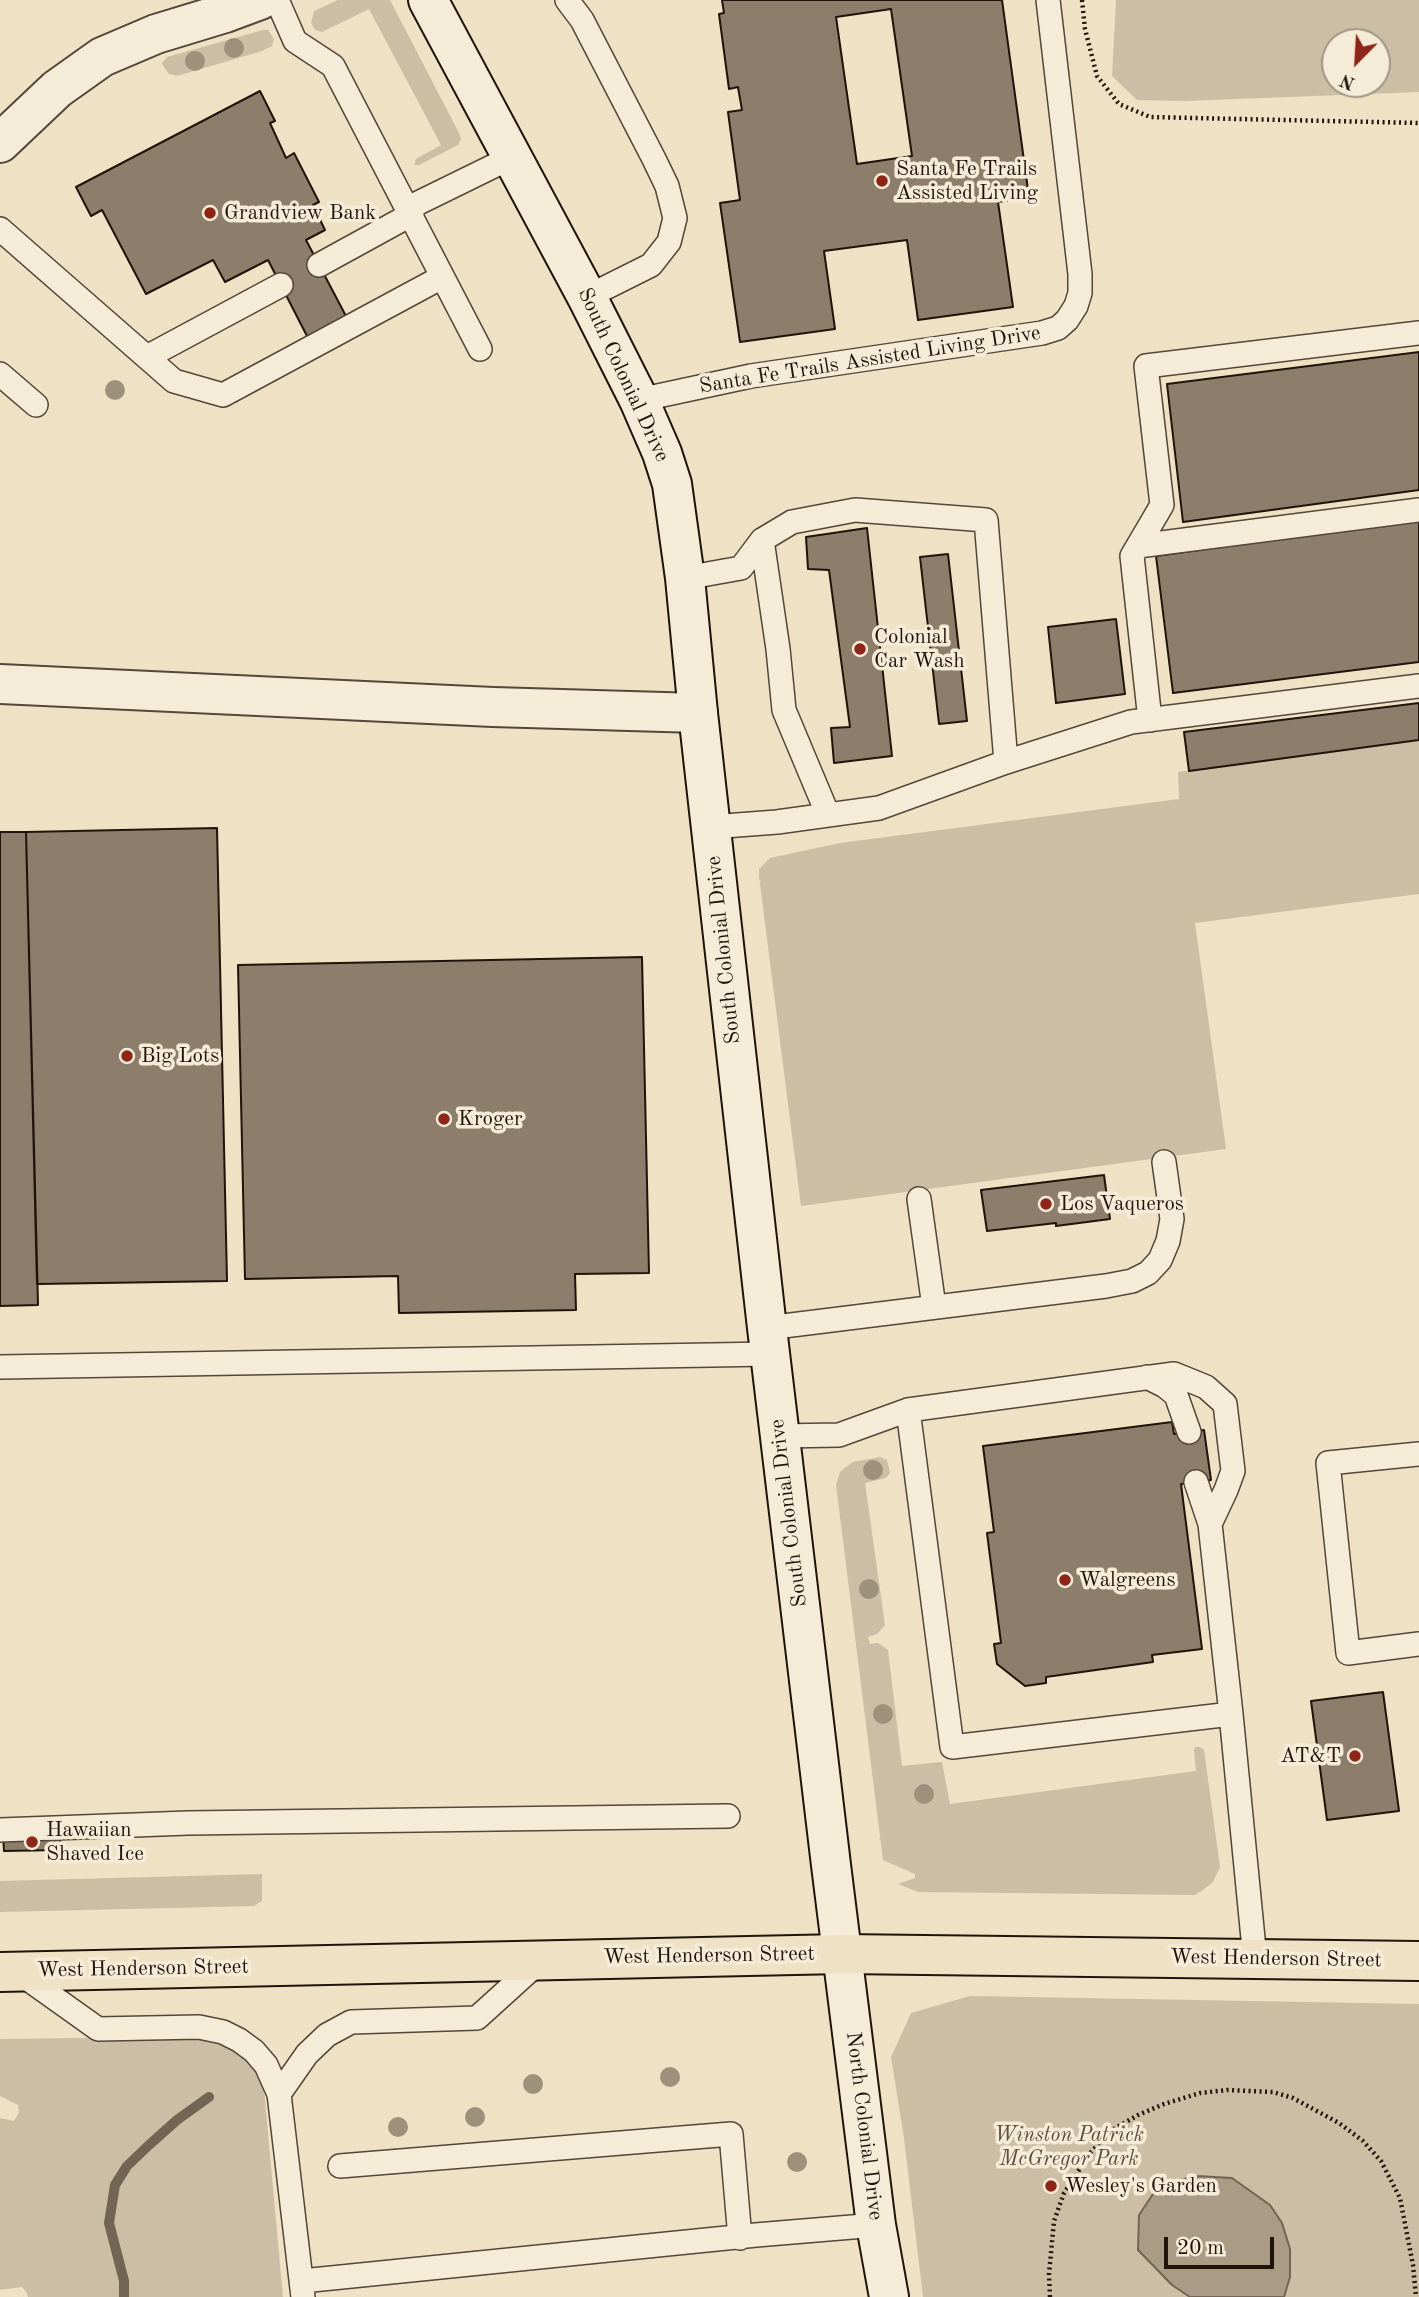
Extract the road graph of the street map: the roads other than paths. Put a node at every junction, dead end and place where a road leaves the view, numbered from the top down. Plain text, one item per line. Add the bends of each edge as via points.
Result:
1 (260, 0) edge
2 (277, 0) edge
3 (428, 0) edge
4 (568, 0) edge
5 (1048, 0) edge
6 (0, 143) edge
7 (512, 157) junction
8 (410, 211) junction
9 (0, 229) edge
10 (319, 265) dead end
11 (442, 278) junction
12 (281, 285) dead end
13 (587, 297) junction
14 (1419, 333) edge
15 (480, 348) dead end
16 (147, 357) junction
17 (0, 374) edge
18 (639, 400) junction
19 (36, 405) dead end
20 (1419, 510) edge
21 (762, 540) junction
22 (1138, 546) junction
23 (685, 578) junction
24 (0, 684) edge
25 (1419, 686) edge
26 (698, 713) junction
27 (1150, 720) junction
28 (1006, 762) junction
29 (828, 815) junction
30 (711, 827) junction
31 (1164, 1162) dead end
32 (919, 1199) dead end
33 (934, 1307) junction
34 (769, 1341) junction
35 (0, 1367) edge
36 (1147, 1377) junction
37 (908, 1410) junction
38 (1189, 1432) dead end
39 (780, 1436) junction
40 (1419, 1454) edge
41 (1196, 1482) dead end
42 (1210, 1524) junction
43 (1419, 1644) edge
44 (1231, 1714) junction
45 (728, 1816) dead end
46 (0, 1830) edge
47 (842, 1954) junction
48 (1255, 1959) junction
49 (541, 1960) junction
50 (1419, 1961) edge
51 (8, 1972) edge
52 (279, 2094) junction
53 (340, 2166) dead end
54 (877, 2225) junction
55 (740, 2238) junction
56 (302, 2289) edge
57 (889, 2297) edge

1 - 6 street via 102,57 57,89
2 - 8 lane via 295,41 333,66
3 - 7 street, South Colonial Drive
4 - 13 lane via 654,159 675,218 669,242 651,265
5 - 18 lane, Santa Fe Trails Assisted Living Drive via 1080,274 1080,293 1067,320 1042,333 751,376
7 - 8 lane
7 - 13 street, South Colonial Drive
8 - 10 lane
8 - 11 lane
9 - 16 lane
11 - 15 lane
11 - 16 lane via 223,395 174,381
12 - 16 lane
13 - 18 street, South Colonial Drive
14 - 22 lane via 1146,366 1162,505
17 - 19 lane
18 - 23 street, South Colonial Drive via 672,484
20 - 22 lane
21 - 23 lane via 741,568
21 - 28 lane via 792,522 855,510 986,520
21 - 29 lane via 784,710
22 - 27 lane via 1132,556
23 - 26 street, South Colonial Drive
24 - 26 street
25 - 27 lane
26 - 30 street, South Colonial Drive
27 - 28 lane
28 - 29 lane via 878,808
29 - 30 lane
30 - 34 street, South Colonial Drive
31 - 33 lane via 1172,1219 1160,1260 1148,1273 1106,1286
32 - 33 lane
33 - 34 lane
34 - 35 lane
34 - 39 street, South Colonial Drive
36 - 37 lane
36 - 38 lane via 1176,1395
36 - 42 lane via 1174,1374 1206,1387 1225,1404 1233,1471
37 - 39 lane via 839,1435
37 - 44 lane via 952,1747
39 - 47 street, South Colonial Drive
40 - 43 lane via 1328,1463 1348,1653
41 - 42 lane
42 - 44 lane
44 - 48 lane
45 - 46 lane
47 - 48 main road, West Henderson Street
47 - 49 main road, West Henderson Street
47 - 54 street, North Colonial Drive
48 - 50 main road, West Henderson Street
49 - 51 main road, West Henderson Street
49 - 52 lane via 477,2018 351,2022 327,2035 307,2054
51 - 52 lane via 98,2029 199,2027 223,2032 254,2051
52 - 56 lane
53 - 55 lane via 731,2133
54 - 55 lane
54 - 57 street, North Colonial Drive
55 - 56 lane

